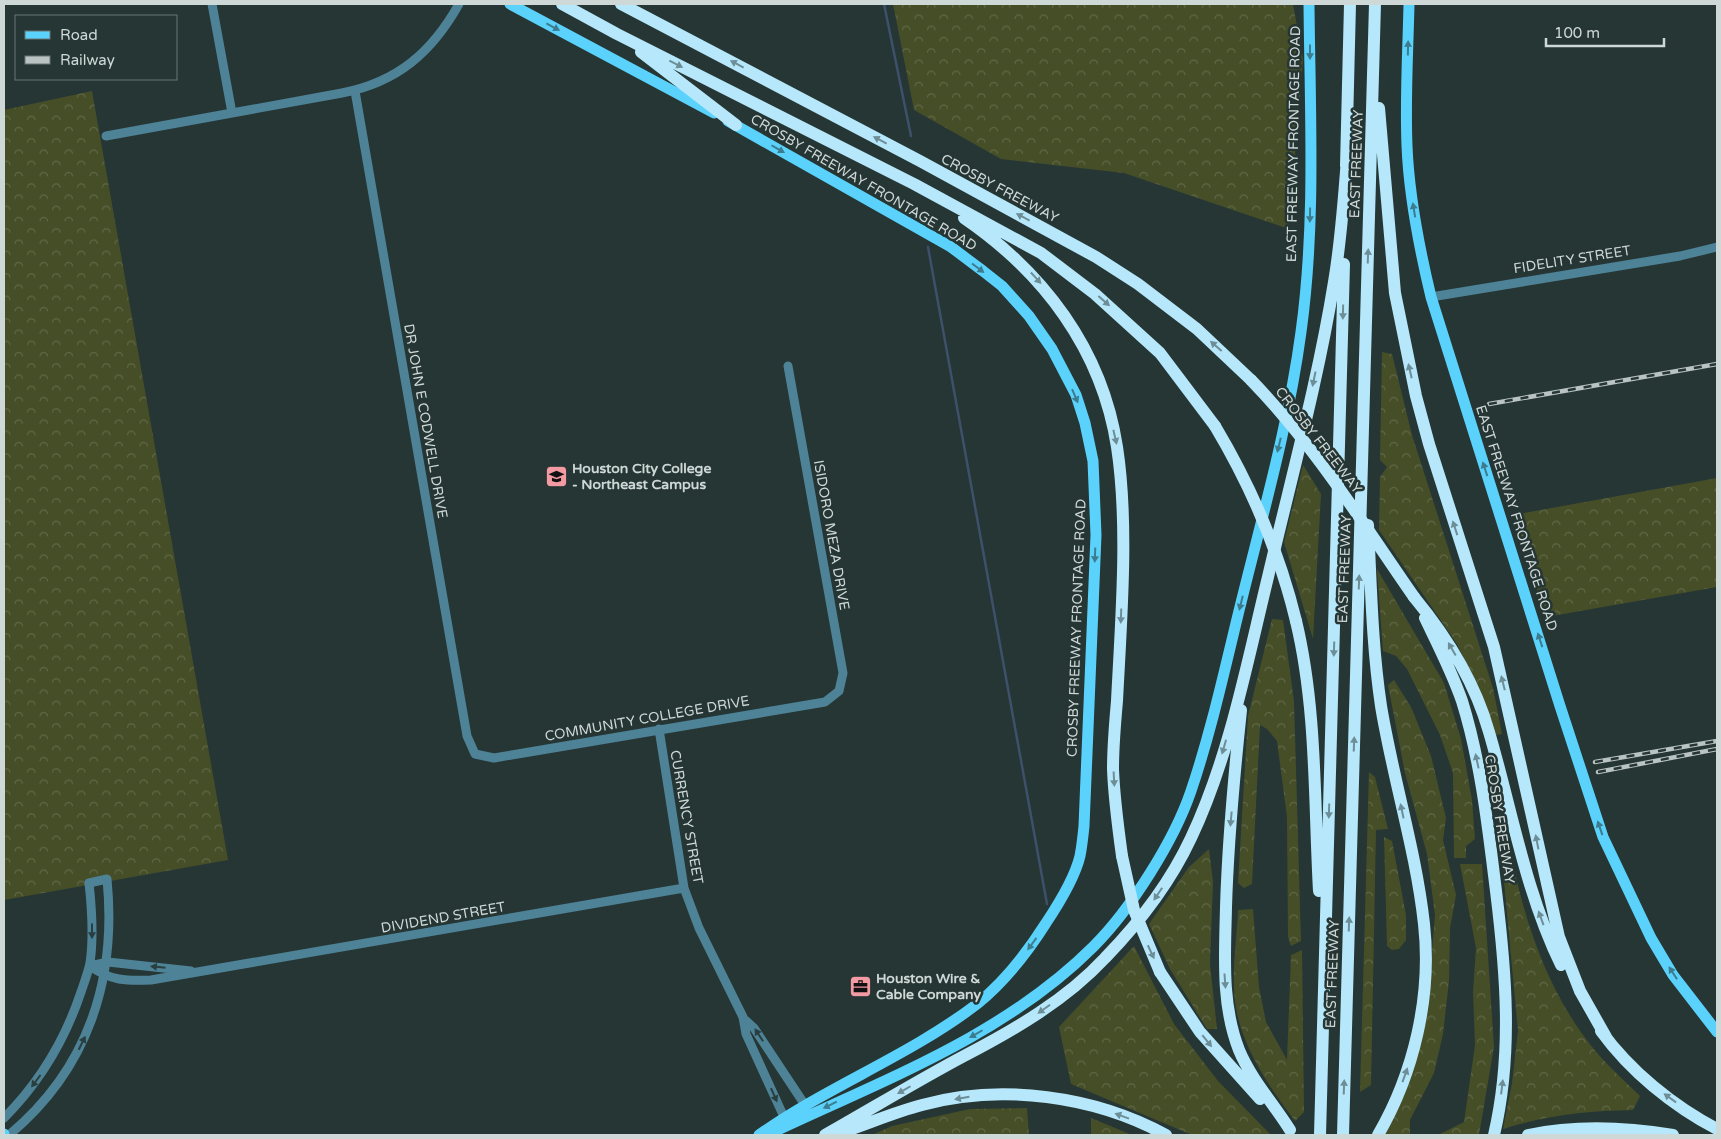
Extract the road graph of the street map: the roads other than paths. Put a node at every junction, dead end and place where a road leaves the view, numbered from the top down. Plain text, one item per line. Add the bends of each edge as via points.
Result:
1 (212, 4) edge
2 (459, 4) edge
3 (510, 4) edge
4 (562, 4) edge
5 (621, 4) edge
6 (1310, 4) edge
7 (1350, 4) edge
8 (1375, 4) edge
9 (1409, 4) edge
10 (617, 34) junction
11 (1374, 42) junction
12 (355, 91) junction
13 (232, 113) junction
14 (736, 125) junction
15 (106, 136) dead end
16 (1346, 158) junction
17 (914, 184) junction
18 (1717, 247) edge
19 (1431, 297) junction
20 (788, 366) dead end
21 (1362, 445) junction
22 (1436, 630) junction
23 (1246, 666) junction
24 (825, 702) joint
25 (659, 729) junction
26 (475, 754) joint
27 (684, 888) junction
28 (108, 962) junction
29 (90, 966) junction
30 (206, 972) junction
31 (104, 976) junction
32 (1324, 976) junction
33 (743, 1018) junction
34 (1717, 1032) edge
35 (1606, 1038) junction
36 (774, 1058) junction
37 (761, 1065) junction
38 (806, 1105) junction
39 (784, 1117) junction
40 (1279, 1117) junction
41 (4, 1118) edge
42 (1717, 1129) edge
43 (1292, 1132) edge
44 (9, 1135) edge
45 (759, 1135) edge
46 (768, 1135) edge
47 (825, 1135) edge
48 (834, 1135) edge
49 (1166, 1135) edge
50 (1320, 1135) edge
51 (1343, 1135) edge
52 (1378, 1135) edge
53 (1494, 1135) edge
54 (1530, 1135) edge
55 (1673, 1135) edge

1 - 13 street
2 - 12 street via 433,44 414,62 396,74
3 -> 14 main road, CROSBY FREEWAY FRONTAGE ROAD
4 - 10 highway
22 -> 5 highway, CROSBY FREEWAY, bridge via 1321,463 1279,408 1196,328 1096,257
6 -> 46 main road, EAST FREEWAY FRONTAGE ROAD via 1310,220 1301,332 1286,416 1191,794 1145,881 1096,944 1060,978 961,1042
7 - 16 highway, EAST FREEWAY
8 - 11 highway, EAST FREEWAY
19 -> 9 main road, EAST FREEWAY FRONTAGE ROAD via 1420,250 1407,148
10 - 14 highway
10 -> 17 highway
21 -> 11 highway, EAST FREEWAY
35 -> 11 highway via 1580,991 1559,937 1494,647 1428,444 1416,396 1395,293
12 - 13 street
12 - 26 street, DR JOHN E CODWELL DRIVE via 467,736
13 - 15 street
14 -> 38 main road, CROSBY FREEWAY FRONTAGE ROAD via 950,247 1002,286 1052,349 1085,423 1093,461 1096,535 1080,857 1058,904 1032,945 977,1004 929,1036
16 -> 23 highway via 1341,234 1323,340
16 -> 32 highway, EAST FREEWAY
17 -> 32 highway, bridge via 1058,264 1160,353 1215,426 1254,498 1285,578 1305,669
17 -> 40 highway, bridge via 1012,254 1048,291 1083,347 1098,380 1118,447 1122,519 1121,612 1113,767 1122,856 1134,910 1160,972 1200,1032
18 - 19 street, FIDELITY STREET
34 -> 19 main road, EAST FREEWAY FRONTAGE ROAD via 1673,975 1651,938 1603,836
20 - 24 street, ISIDORO MEZA DRIVE via 842,673 839,691
51 -> 21 highway, EAST FREEWAY
52 -> 21 highway via 1391,1111 1417,1035 1424,991 1424,924 1378,677
35 -> 22 highway via 1569,982 1549,939 1532,893 1489,731 1473,691
53 -> 22 highway, CROSBY FREEWAY via 1502,1088 1507,1014 1505,971 1482,786 1461,700
23 -> 40 highway via 1228,854 1225,973 1230,1019 1239,1049
23 -> 47 highway via 1208,798 1190,842 1150,908 1103,960 1060,998 995,1042
24 - 25 street, COMMUNITY COLLEGE DRIVE
25 - 26 street, COMMUNITY COLLEGE DRIVE via 494,758
25 - 27 street, CURRENCY STREET
27 - 30 street, DIVIDEND STREET
27 - 33 street, CURRENCY STREET via 699,928
28 - 29 street, DIVIDEND STREET
28 -> 29 street via 110,905 107,879 89,883 92,911
30 -> 28 street, DIVIDEND STREET
28 - 31 street
29 - 31 street, DIVIDEND STREET
29 -> 41 street via 60,1044 22,1101
30 - 31 street, DIVIDEND STREET via 132,981
44 -> 31 street via 56,1089 73,1062 89,1029
32 - 50 highway, EAST FREEWAY
36 -> 33 street, CURRENCY STREET via 754,1028
33 - 37 street, CURRENCY STREET via 746,1034
42 -> 35 highway via 1671,1099 1638,1072
36 - 37 street
36 - 38 street, CURRENCY STREET
37 -> 39 street, CURRENCY STREET
38 - 39 main road, CROSBY FREEWAY FRONTAGE ROAD
39 - 45 main road, CROSBY FREEWAY FRONTAGE ROAD
40 - 43 highway
49 -> 48 highway via 1108,1112 1062,1100 1028,1096 970,1096 924,1104
54 - 55 highway via 1599,1128

